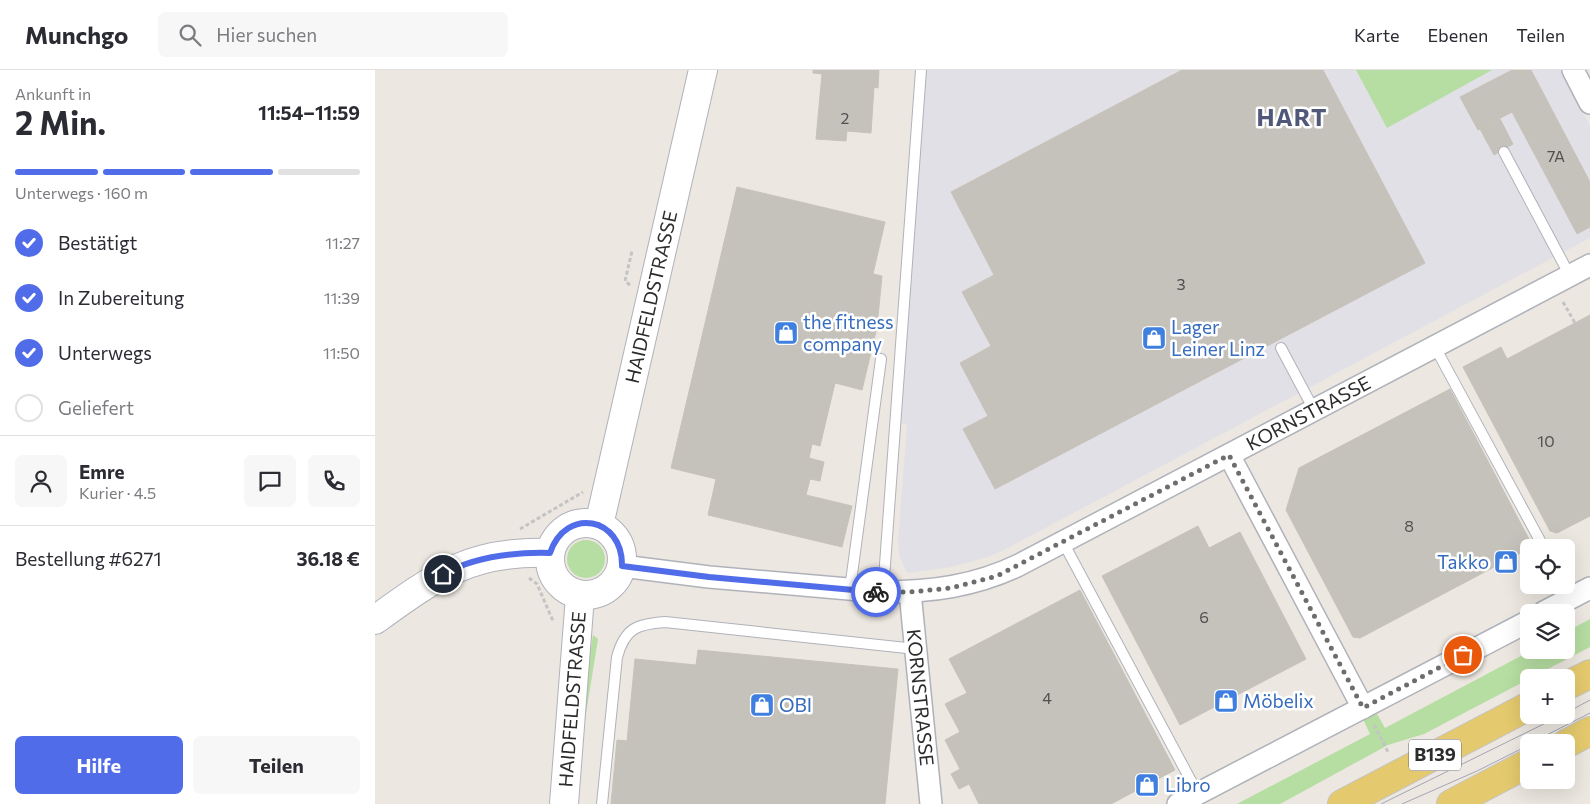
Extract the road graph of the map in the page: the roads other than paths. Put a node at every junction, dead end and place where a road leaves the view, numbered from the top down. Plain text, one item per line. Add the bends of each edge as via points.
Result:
1 (703, 70) edge
2 (921, 70) edge
3 (1573, 70) edge
4 (1590, 103) edge
5 (1504, 152) dead end
6 (1590, 265) edge
7 (1570, 276) junction
8 (1435, 347) junction
9 (1281, 348) dead end
10 (881, 359) dead end
11 (1314, 410) junction
12 (1229, 455) junction
13 (599, 525) junction
14 (1539, 539) edge
15 (1063, 542) junction
16 (550, 553) junction
17 (622, 566) junction
18 (1590, 588) edge
19 (850, 589) junction
20 (883, 592) junction
21 (910, 592) junction
22 (580, 596) junction
23 (1559, 604) edge
24 (375, 620) edge
25 (1520, 625) edge
26 (916, 649) junction
27 (1590, 674) edge
28 (1575, 682) edge
29 (1364, 707) junction
30 (1520, 711) edge
31 (1590, 731) edge
32 (1575, 739) edge
33 (1520, 768) edge
34 (1198, 794) junction
35 (564, 804) edge
36 (602, 804) edge
37 (931, 804) edge
38 (1178, 804) edge
39 (1342, 804) edge
40 (1451, 804) edge

1 - 13 street, HAIDFELDSTRASSE
2 - 20 lane
3 - 4 street
5 - 7 lane
6 - 7 street, KORNSTRASSE
7 - 8 street, KORNSTRASSE
8 - 11 street, KORNSTRASSE
8 - 14 lane
9 - 11 lane
10 - 19 lane
11 - 12 street, KORNSTRASSE
12 - 15 street, KORNSTRASSE
12 - 29 street
13 - 16 street via 586,522 572,525 554,541
13 - 17 street via 618,542
15 - 21 street, KORNSTRASSE via 997,576 975,583
15 - 34 lane
16 - 22 street via 550,567 557,582
16 - 24 street via 518,552 453,568
17 - 19 street, KORNSTRASSE
17 - 22 street via 618,577 607,589 595,595
18 - 23 street
19 - 20 street, KORNSTRASSE
20 - 21 street, KORNSTRASSE
21 - 26 street, KORNSTRASSE
22 - 35 street, HAIDFELDSTRASSE
25 - 29 street
26 - 36 lane via 665,622 645,623 621,640
26 - 37 street, KORNSTRASSE
27 - 28 main road
29 - 34 street
30 - 39 main road, B139
31 - 32 main road
33 - 40 main road, B139
34 - 38 street

